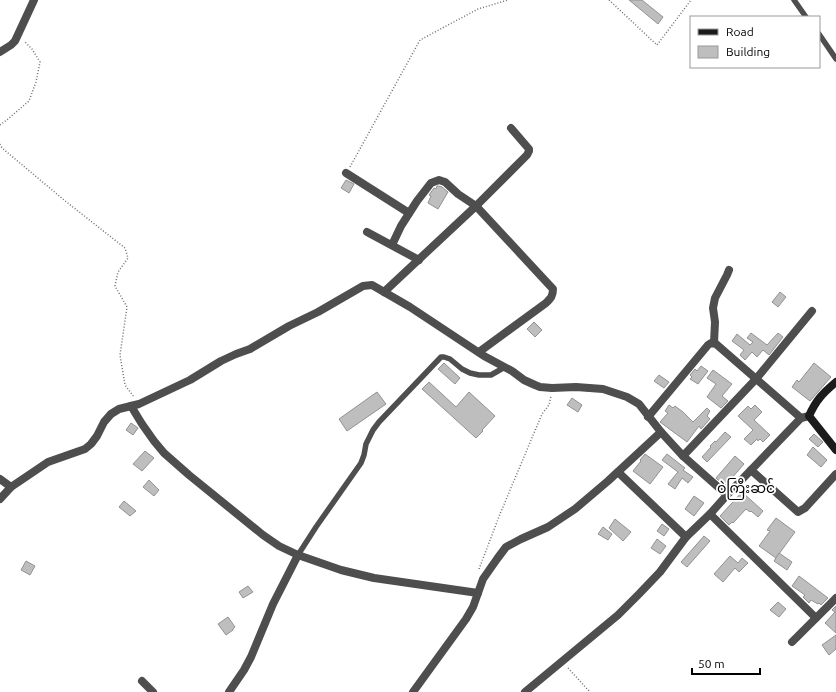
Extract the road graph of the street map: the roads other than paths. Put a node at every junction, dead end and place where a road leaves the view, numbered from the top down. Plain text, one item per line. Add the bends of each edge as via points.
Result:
1 (34, 0) edge
2 (794, 0) edge
3 (805, 16) edge
4 (820, 35) edge
5 (0, 52) edge
6 (836, 59) edge
7 (510, 128) dead end
8 (346, 173) road end
9 (476, 206) junction
10 (409, 213) junction
11 (367, 232) dead end
12 (392, 245) junction
13 (418, 260) junction
14 (729, 270) dead end
15 (384, 292) junction
16 (812, 311) dead end
17 (714, 343) junction
18 (479, 352) junction
19 (505, 367) junction
20 (756, 379) junction
21 (836, 382) edge
22 (135, 405) junction
23 (648, 417) junction
24 (805, 417) junction
25 (661, 432) junction
26 (836, 450) edge
27 (683, 456) junction
28 (751, 470) junction
29 (618, 472) junction
30 (836, 474) edge
31 (0, 479) edge
32 (11, 487) junction
33 (727, 495) junction
34 (0, 499) edge
35 (710, 514) junction
36 (686, 537) junction
37 (298, 554) junction
38 (478, 593) junction
39 (836, 598) edge
40 (816, 618) junction
41 (792, 642) dead end
42 (142, 681) dead end
43 (153, 692) edge
44 (229, 692) edge
45 (413, 692) edge
46 (525, 692) edge

1 - 5 street via 15,41
2 - 3 lane
4 - 6 lane
7 - 9 street via 529,152
8 - 10 street
9 - 10 street via 439,180 431,183
9 - 13 street
9 - 18 street via 553,289 552,298
10 - 12 street
11 - 12 street
12 - 13 street
13 - 15 street
14 - 17 street via 714,298
15 - 18 street
15 - 22 street via 372,285 363,286 250,349 221,360 190,380
16 - 20 street
17 - 20 street
17 - 23 street via 708,345
18 - 19 street
19 - 23 street via 535,385 603,389 627,396 639,404
19 - 37 lane via 491,375 479,375 462,369 450,359 441,357 373,430 361,463
20 - 24 street
20 - 27 street
21 - 24 street
22 - 32 street via 111,414 85,449 48,462
22 - 37 street via 142,424 164,453 263,535 279,546
23 - 25 street
24 - 26 street
24 - 28 street
25 - 27 street
25 - 29 street
27 - 33 street
28 - 30 street via 798,512 805,508
28 - 33 street
29 - 36 street
29 - 38 street via 561,519 506,547 484,579
31 - 32 street
32 - 34 street
33 - 35 street
35 - 36 street
35 - 40 street
36 - 46 street via 660,572 618,615
37 - 38 street via 341,570 374,578
37 - 44 street via 251,657
38 - 45 street via 466,619
39 - 40 street
40 - 41 street
42 - 43 street

